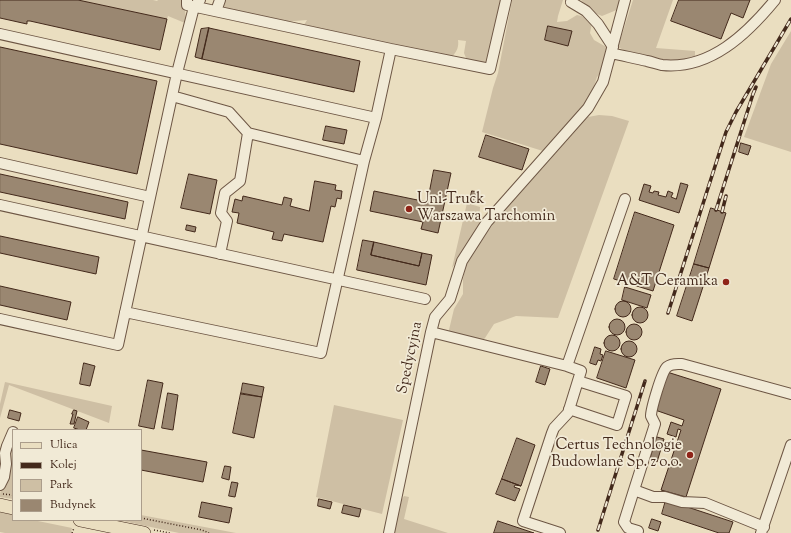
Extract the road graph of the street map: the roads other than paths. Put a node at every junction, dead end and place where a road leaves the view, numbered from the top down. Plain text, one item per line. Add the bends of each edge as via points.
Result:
1 (220, 0) edge
2 (506, 0) edge
3 (572, 0) edge
4 (625, 0) edge
5 (775, 0) edge
6 (194, 2) edge
7 (216, 12) junction
8 (0, 34) edge
9 (390, 49) junction
10 (612, 50) junction
11 (177, 73) junction
12 (172, 96) junction
13 (376, 118) junction
14 (248, 133) junction
15 (364, 161) junction
16 (0, 163) edge
17 (150, 197) junction
18 (625, 200) dead end
19 (0, 205) edge
20 (142, 237) junction
21 (220, 254) junction
22 (337, 280) junction
23 (425, 299) dead end
24 (125, 312) junction
25 (0, 319) edge
26 (431, 332) junction
27 (567, 366) junction
28 (578, 380) junction
29 (791, 394) edge
30 (569, 409) junction
31 (3, 429) dead end
32 (12, 431) edge
33 (12, 434) edge
34 (791, 445) edge
35 (0, 485) edge
36 (634, 490) junction
37 (0, 505) edge
38 (12, 508) edge
39 (77, 524) edge
40 (762, 530) edge
41 (640, 532) edge
42 (144, 533) edge
43 (389, 533) edge
44 (560, 533) edge

1 - 7 street
2 - 9 street via 490,69
3 - 10 street via 571,2 586,11 598,24
4 - 10 street, Spedycyjna
5 - 10 street via 739,37 724,49 706,58 686,64 662,65
6 - 7 street
6 - 11 street
7 - 9 street
8 - 11 street
9 - 13 street
10 - 26 street, Spedycyjna via 603,82 588,108 487,222 462,261 450,299 435,317
11 - 12 street
11 - 13 street
12 - 14 street via 229,112
12 - 17 street
13 - 15 street
14 - 15 street
14 - 21 street via 240,181 225,193 221,213 227,221
15 - 22 street
16 - 17 street
17 - 20 street
18 - 27 street
19 - 20 street
20 - 21 street
20 - 24 street
21 - 22 street
22 - 23 street
22 - 24 street via 322,353
24 - 25 street via 118,345
26 - 27 street
26 - 43 street, Spedycyjna
27 - 28 street via 581,371
28 - 30 street
28 - 30 street via 626,396 617,424
29 - 36 street via 682,364 667,367 654,401 651,417 655,424
30 - 44 street via 554,428 523,521
31 - 32 street
33 - 35 street via 7,446 4,477
34 - 40 street
36 - 40 street via 654,497 705,503
36 - 41 street via 624,522 628,528
37 - 38 main road
39 - 42 main road

